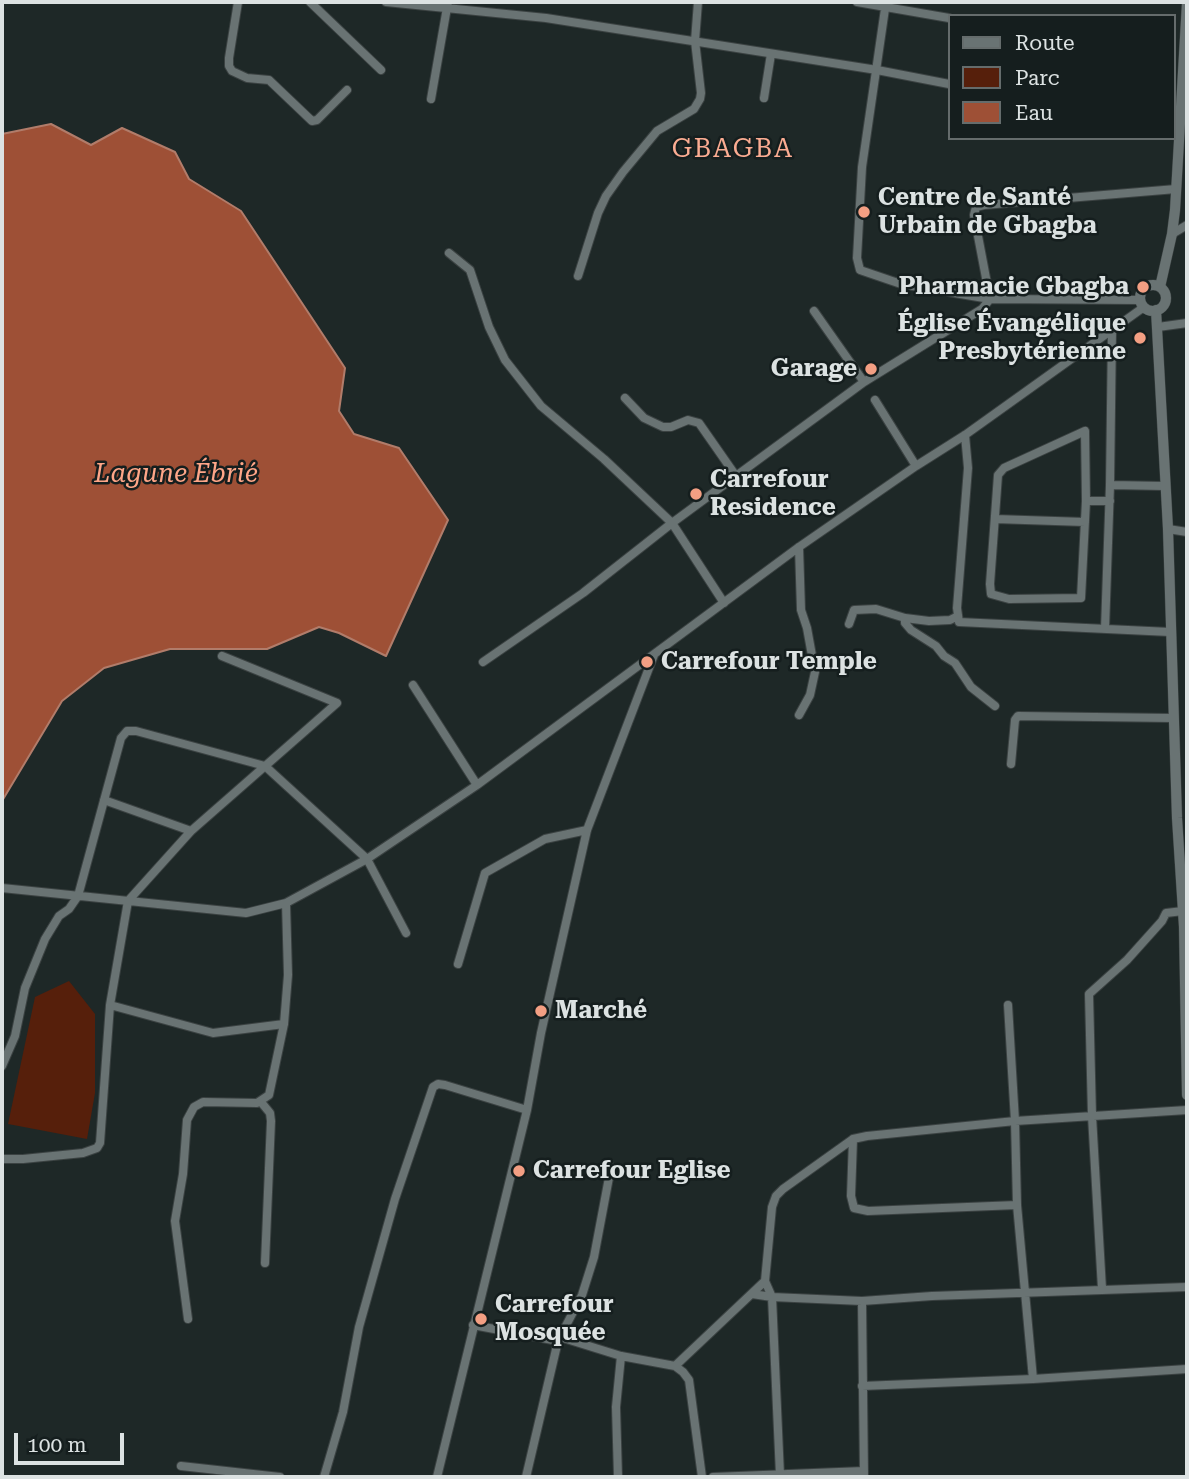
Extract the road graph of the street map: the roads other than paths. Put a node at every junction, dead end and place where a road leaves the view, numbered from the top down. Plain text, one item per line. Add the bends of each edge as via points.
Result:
1 (238, 2) edge
2 (310, 2) edge
3 (386, 2) edge
4 (698, 2) edge
5 (857, 2) edge
6 (1187, 3) edge
7 (886, 4) edge
8 (447, 5) edge
9 (948, 18) edge
10 (695, 41) junction
11 (771, 54) junction
12 (1178, 59) edge
13 (381, 70) dead end
14 (877, 70) junction
15 (948, 84) edge
16 (347, 90) dead end
17 (764, 98) dead end
18 (431, 99) dead end
19 (1180, 120) edge
20 (1176, 189) junction
21 (1187, 225) edge
22 (1172, 234) junction
23 (449, 254) dead end
24 (578, 276) dead end
25 (1160, 287) junction
26 (990, 299) junction
27 (1142, 304) junction
28 (1156, 310) junction
29 (814, 311) dead end
30 (1186, 324) edge
31 (1158, 327) junction
32 (1112, 330) junction
33 (864, 382) junction
34 (625, 398) dead end
35 (875, 400) dead end
36 (965, 435) junction
37 (916, 466) junction
38 (736, 476) junction
39 (1110, 485) junction
40 (1165, 486) junction
41 (1086, 501) junction
42 (1110, 501) junction
43 (995, 519) junction
44 (1085, 522) junction
45 (672, 523) junction
46 (1168, 529) junction
47 (1187, 532) edge
48 (799, 547) junction
49 (724, 603) junction
50 (958, 616) junction
51 (905, 618) junction
52 (849, 624) dead end
53 (1105, 629) junction
54 (1171, 632) junction
55 (654, 655) junction
56 (222, 656) dead end
57 (483, 662) dead end
58 (413, 685) dead end
59 (995, 706) dead end
60 (799, 715) dead end
61 (1172, 718) junction
62 (1011, 764) dead end
63 (265, 766) junction
64 (477, 785) junction
65 (104, 800) junction
66 (1182, 819) edge
67 (587, 830) junction
68 (191, 831) junction
69 (367, 859) junction
70 (2, 888) edge
71 (78, 896) junction
72 (128, 901) junction
73 (286, 903) junction
74 (1183, 911) junction
75 (1185, 927) edge
76 (406, 933) dead end
77 (458, 964) dead end
78 (110, 1005) junction
79 (1008, 1005) dead end
80 (284, 1024) junction
81 (2, 1066) edge
82 (1187, 1095) edge
83 (261, 1102) junction
84 (527, 1110) junction
85 (1187, 1110) edge
86 (1092, 1116) junction
87 (1015, 1121) junction
88 (853, 1139) junction
89 (2, 1159) edge
90 (611, 1167) dead end
91 (1017, 1205) junction
92 (265, 1263) dead end
93 (765, 1281) junction
94 (1187, 1287) edge
95 (1102, 1289) junction
96 (1024, 1293) junction
97 (752, 1294) junction
98 (772, 1297) junction
99 (862, 1301) junction
100 (188, 1319) dead end
101 (473, 1325) junction
102 (559, 1339) junction
103 (621, 1356) junction
104 (675, 1366) junction
105 (1187, 1369) edge
106 (1033, 1379) junction
107 (862, 1386) junction
108 (181, 1466) dead end
109 (864, 1474) edge
110 (780, 1475) junction
111 (279, 1477) edge
112 (324, 1477) edge
113 (437, 1477) edge
114 (526, 1477) edge
115 (618, 1477) edge
116 (702, 1477) edge
117 (713, 1477) edge

1 - 16 street via 229,65 237,75 269,80 312,121
2 - 13 street
3 - 8 street
4 - 10 street
5 - 7 street
6 - 12 street
7 - 9 street
7 - 14 street
8 - 10 street
8 - 18 street
10 - 11 street
10 - 24 street via 700,99 694,109 657,131 606,196
11 - 14 street
11 - 17 street
12 - 19 street
14 - 15 street
14 - 26 street via 862,167 860,270 901,284
19 - 20 street
20 - 22 street
20 - 26 street via 976,207
21 - 22 street
22 - 25 street
23 - 45 street via 470,270 505,360 541,406
25 - 27 street via 1144,289
25 - 28 street via 1166,298
26 - 27 street
26 - 33 street via 982,309
27 - 28 street
27 - 32 street
28 - 31 street
29 - 33 street
30 - 31 street
31 - 40 street
32 - 36 street
32 - 39 street
33 - 38 street
34 - 38 street via 644,418 663,427 688,420 699,423
35 - 37 street
36 - 37 street
36 - 50 street via 968,468
37 - 48 street
38 - 45 street
39 - 40 street
39 - 42 street
40 - 46 street
41 - 42 street
41 - 43 street via 1085,431 1004,468 998,475
41 - 44 street
42 - 53 street
43 - 44 street
43 - 44 street via 991,594 1009,599 1081,598
45 - 49 street
45 - 57 street via 583,593
46 - 47 street
46 - 54 street
48 - 49 street
48 - 60 street via 801,610 815,672
49 - 55 street
50 - 51 street via 950,620
50 - 53 street via 964,623
51 - 52 street via 876,609 854,610
51 - 59 street via 911,630 936,646 971,687
53 - 54 street
54 - 61 street
55 - 64 street
55 - 67 street
56 - 63 street via 337,703
58 - 64 street
61 - 62 street via 1018,716
61 - 66 street
63 - 65 street via 127,731
63 - 68 street
63 - 69 street
64 - 69 street
65 - 68 street
65 - 71 street
66 - 74 street
67 - 77 street via 545,839 485,873
67 - 84 street
68 - 72 street
69 - 73 street
69 - 76 street
70 - 71 street
71 - 72 street
71 - 81 street via 59,916 32,968 15,1036
72 - 73 street via 246,913
72 - 78 street
73 - 80 street
74 - 75 street
74 - 86 street via 1166,913 1127,960 1089,994
75 - 82 street
78 - 80 street via 213,1033
78 - 89 street via 97,1148
79 - 87 street
80 - 83 street via 271,1089
83 - 92 street via 271,1121
83 - 100 street via 203,1102 187,1120 176,1220
84 - 101 street
84 - 112 street via 445,1085 433,1087 359,1327 343,1412
85 - 86 street
86 - 87 street
86 - 95 street
87 - 88 street
87 - 91 street
88 - 91 street via 854,1208
88 - 93 street via 776,1196
90 - 102 street via 594,1257 582,1295
91 - 96 street
93 - 97 street
93 - 98 street
94 - 95 street
95 - 96 street
96 - 99 street
96 - 106 street
97 - 98 street
97 - 104 street
98 - 99 street
98 - 110 street
99 - 107 street
101 - 102 street
101 - 113 street
102 - 103 street
102 - 114 street
103 - 104 street
103 - 115 street via 616,1407
104 - 116 street via 689,1380
105 - 106 street
106 - 107 street
107 - 109 street
108 - 111 street
109 - 110 street
110 - 117 street

